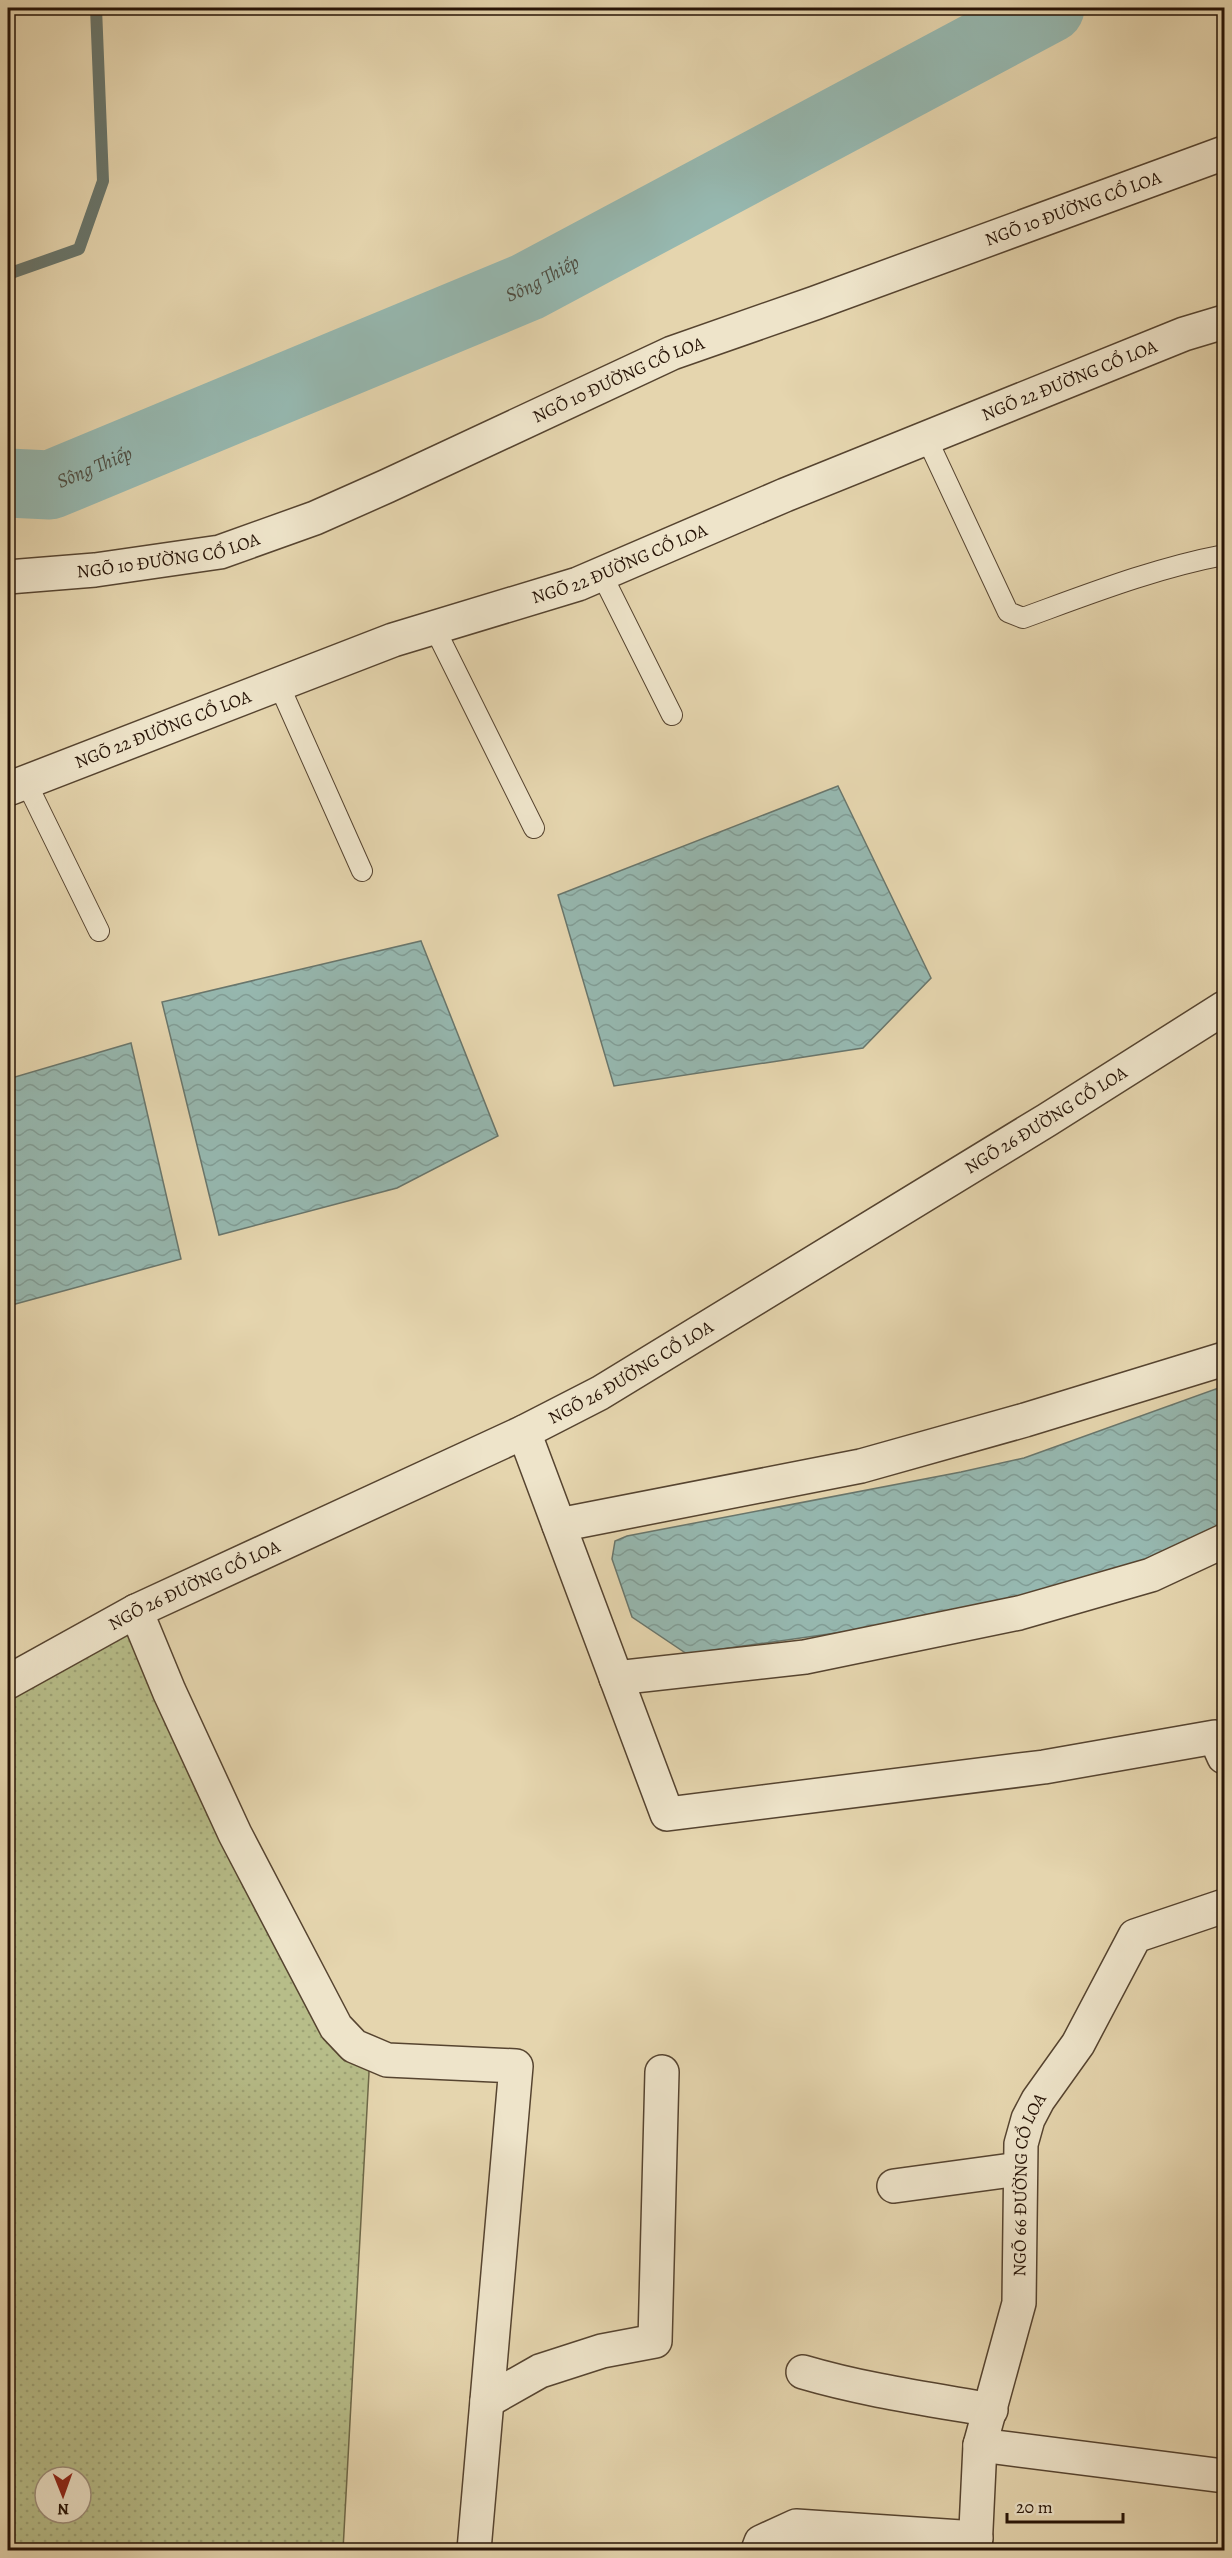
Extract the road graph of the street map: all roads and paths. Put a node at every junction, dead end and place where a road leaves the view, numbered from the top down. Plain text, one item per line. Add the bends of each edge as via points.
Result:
1 (1224, 153) edge
2 (1224, 322) edge
3 (926, 437) junction
4 (1224, 555) edge
5 (601, 573) junction
6 (8, 577) edge
7 (434, 627) junction
8 (279, 685) junction
9 (672, 715) dead end
10 (17, 785) edge
11 (534, 828) dead end
12 (362, 871) dead end
13 (99, 931) dead end
14 (1224, 1008) edge
15 (1224, 1359) edge
16 (524, 1432) junction
17 (559, 1526) junction
18 (1224, 1541) edge
19 (136, 1611) junction
20 (616, 1678) junction
21 (8, 1682) edge
22 (1224, 1757) edge
23 (1224, 1906) edge
24 (662, 2072) dead end
25 (1019, 2169) junction
26 (894, 2186) dead end
27 (803, 2372) dead end
28 (487, 2401) junction
29 (991, 2410) junction
30 (980, 2445) junction
31 (1224, 2476) edge
32 (975, 2544) edge
33 (474, 2550) edge
34 (758, 2550) edge

1 - 6 street, NGÕ 10 ĐƯỜNG CỔ LOA via 672,353 377,491 220,552 95,570
2 - 3 street, NGÕ 22 ĐƯỜNG CỔ LOA via 1184,334
3 - 4 lane via 1008,612 1023,618 1091,592
3 - 5 street, NGÕ 22 ĐƯỜNG CỔ LOA
5 - 7 street, NGÕ 22 ĐƯỜNG CỔ LOA via 578,584
5 - 9 lane
7 - 8 street, NGÕ 22 ĐƯỜNG CỔ LOA
7 - 11 lane
8 - 10 street, NGÕ 22 ĐƯỜNG CỔ LOA
8 - 12 lane
10 - 13 lane
14 - 16 street, NGÕ 26 ĐƯỜNG CỔ LOA via 766,1293 600,1393
15 - 17 street via 861,1466
16 - 17 street
16 - 19 street, NGÕ 26 ĐƯỜNG CỔ LOA
17 - 20 street
18 - 20 street via 1151,1575 1019,1613 805,1657
19 - 21 street, NGÕ 26 ĐƯỜNG CỔ LOA
19 - 28 street via 235,1834 336,2027 354,2046 387,2060 516,2066
20 - 22 street via 667,1814 1044,1767 1215,1737
23 - 25 street, NGÕ 66 ĐƯỜNG CỔ LOA via 1135,1936 1078,2044 1038,2100 1021,2144
24 - 28 street via 655,2341 602,2350 540,2371
25 - 26 street
25 - 29 street, NGÕ 66 ĐƯỜNG CỔ LOA via 1019,2303
27 - 29 street via 859,2387
28 - 33 street
29 - 30 street, NGÕ 66 ĐƯỜNG CỔ LOA
30 - 31 street
30 - 32 street, NGÕ 66 ĐƯỜNG CỔ LOA
32 - 34 street via 796,2526 761,2542

